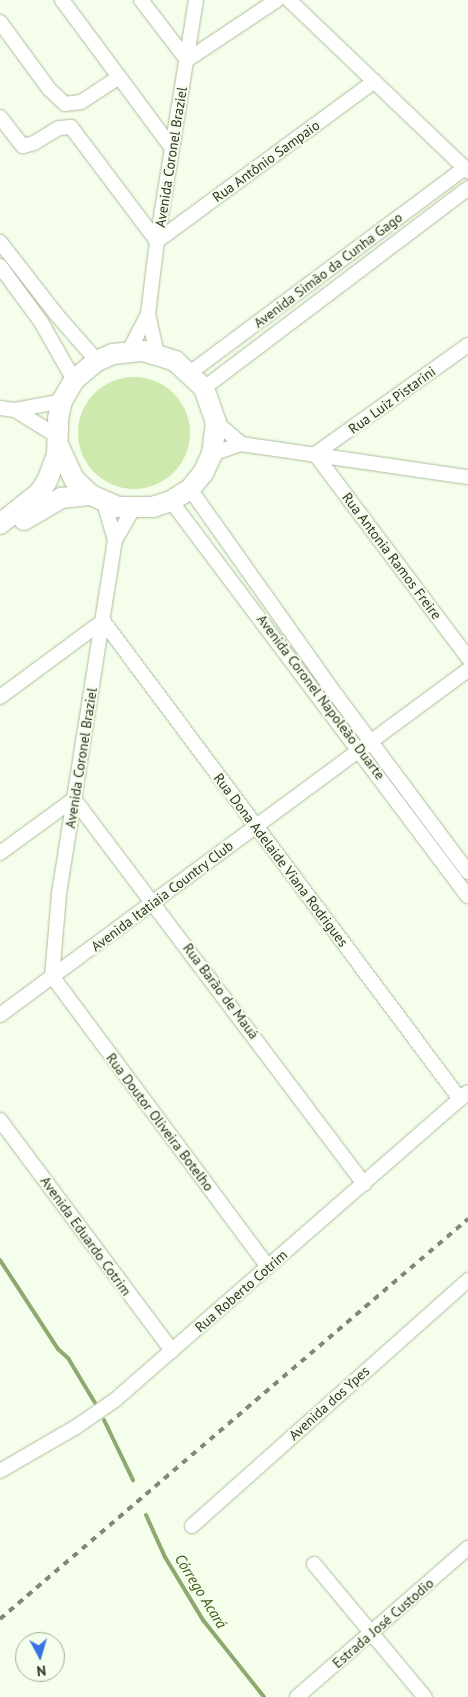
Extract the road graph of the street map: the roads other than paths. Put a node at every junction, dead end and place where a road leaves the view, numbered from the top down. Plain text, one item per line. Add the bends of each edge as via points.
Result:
1 (62, 0) edge
2 (141, 0) edge
3 (196, 0) edge
4 (277, 0) edge
5 (289, 0) edge
6 (0, 22) edge
7 (187, 60) junction
8 (119, 77) junction
9 (375, 81) junction
10 (0, 117) edge
11 (172, 148) junction
12 (466, 170) edge
13 (468, 188) edge
14 (157, 241) junction
15 (0, 242) edge
16 (0, 266) edge
17 (148, 314) junction
18 (243, 333) junction
19 (468, 345) edge
20 (255, 350) junction
21 (129, 351) junction
22 (158, 354) junction
23 (97, 361) junction
24 (191, 372) junction
25 (74, 380) junction
26 (204, 388) junction
27 (62, 401) junction
28 (0, 408) edge
29 (15, 410) junction
30 (216, 422) junction
31 (57, 440) junction
32 (241, 444) junction
33 (212, 454) junction
34 (315, 454) junction
35 (468, 477) edge
36 (190, 489) junction
37 (98, 499) junction
38 (171, 501) junction
39 (34, 506) junction
40 (133, 509) junction
41 (0, 524) edge
42 (0, 537) edge
43 (115, 540) junction
44 (102, 620) junction
45 (468, 658) edge
46 (468, 670) edge
47 (0, 697) edge
48 (370, 740) junction
49 (358, 748) junction
50 (74, 799) junction
51 (255, 826) junction
52 (0, 853) edge
53 (468, 872) edge
54 (468, 896) edge
55 (154, 902) junction
56 (52, 976) junction
57 (0, 1015) edge
58 (464, 1096) edge
59 (0, 1120) edge
60 (364, 1184) junction
61 (268, 1267) junction
62 (468, 1280) edge
63 (172, 1352) junction
64 (0, 1471) edge
65 (192, 1526) dead end
66 (468, 1548) edge
67 (314, 1564) dead end
68 (371, 1634) junction
69 (297, 1697) edge
70 (425, 1697) edge

1 - 8 street
2 - 7 street
3 - 7 street, Avenida Coronel Braziel
4 - 7 street
5 - 9 street
6 - 8 street via 48,89 66,104 81,102
7 - 11 street, Avenida Coronel Braziel
8 - 11 street
9 - 12 street
9 - 14 street, Rua Antônio Sampaio
10 - 14 street via 23,146 30,146 59,128 71,127
11 - 14 street, Avenida Coronel Braziel
12 - 18 street, Avenida Simão da Cunha Gago
13 - 20 street, Avenida Simão da Cunha Gago
14 - 17 street, Avenida Coronel Braziel
15 - 23 street
16 - 25 street via 41,322
17 - 21 street, Avenida Coronel Braziel
17 - 22 street, Avenida Coronel Braziel
18 - 20 street
18 - 24 street, Avenida Simão da Cunha Gago
19 - 34 street, Rua Luiz Pistarini
20 - 26 street, Avenida Simão da Cunha Gago
21 - 22 street
21 - 23 street
22 - 24 street
23 - 25 street
24 - 26 street
25 - 27 street
26 - 30 street
27 - 29 street
27 - 31 street
28 - 29 street
29 - 31 street
30 - 32 street
30 - 33 street
31 - 37 street via 74,479
31 - 39 street via 47,481
32 - 33 street
32 - 34 street
33 - 36 street
34 - 35 street
34 - 45 street, Rua Antonia Ramos Freire
36 - 38 street
36 - 48 street, Avenida Coronel Napoleão Duarte
37 - 39 street via 61,498
37 - 40 street
37 - 43 street, Avenida Coronel Braziel
38 - 40 street
38 - 49 street, Avenida Coronel Napoleão Duarte
39 - 41 street
39 - 42 street
40 - 43 street, Avenida Coronel Braziel
43 - 44 street, Avenida Coronel Braziel
44 - 47 street
44 - 50 street, Avenida Coronel Braziel
44 - 51 street, Rua Dona Adelaide Viana Rodrigues
46 - 48 street, Avenida Itatiaia Country Club
48 - 49 street, Avenida Itatiaia Country Club
48 - 53 street, Avenida Coronel Napoleão Duarte
49 - 51 street, Avenida Itatiaia Country Club
49 - 54 street, Avenida Coronel Napoleão Duarte
50 - 52 street
50 - 55 street, Rua Barão de Mauá
50 - 56 street, Avenida Coronel Braziel via 59,895
51 - 55 street, Avenida Itatiaia Country Club
51 - 58 street, Rua Dona Adelaide Viana Rodrigues
55 - 56 street, Avenida Itatiaia Country Club
55 - 60 street, Rua Barão de Mauá
56 - 57 street, Avenida Itatiaia Country Club
56 - 61 street, Rua Doutor Oliveira Botelho
58 - 60 street, Rua Roberto Cotrim
59 - 63 street, Avenida Eduardo Cotrim
60 - 61 street, Rua Roberto Cotrim
61 - 63 street, Rua Roberto Cotrim
62 - 65 street, Avenida dos Ypes
63 - 64 street, Rua Roberto Cotrim via 94,1416
66 - 68 street, Estrada José Custodio
67 - 68 street
68 - 69 street, Estrada José Custodio
68 - 70 street

